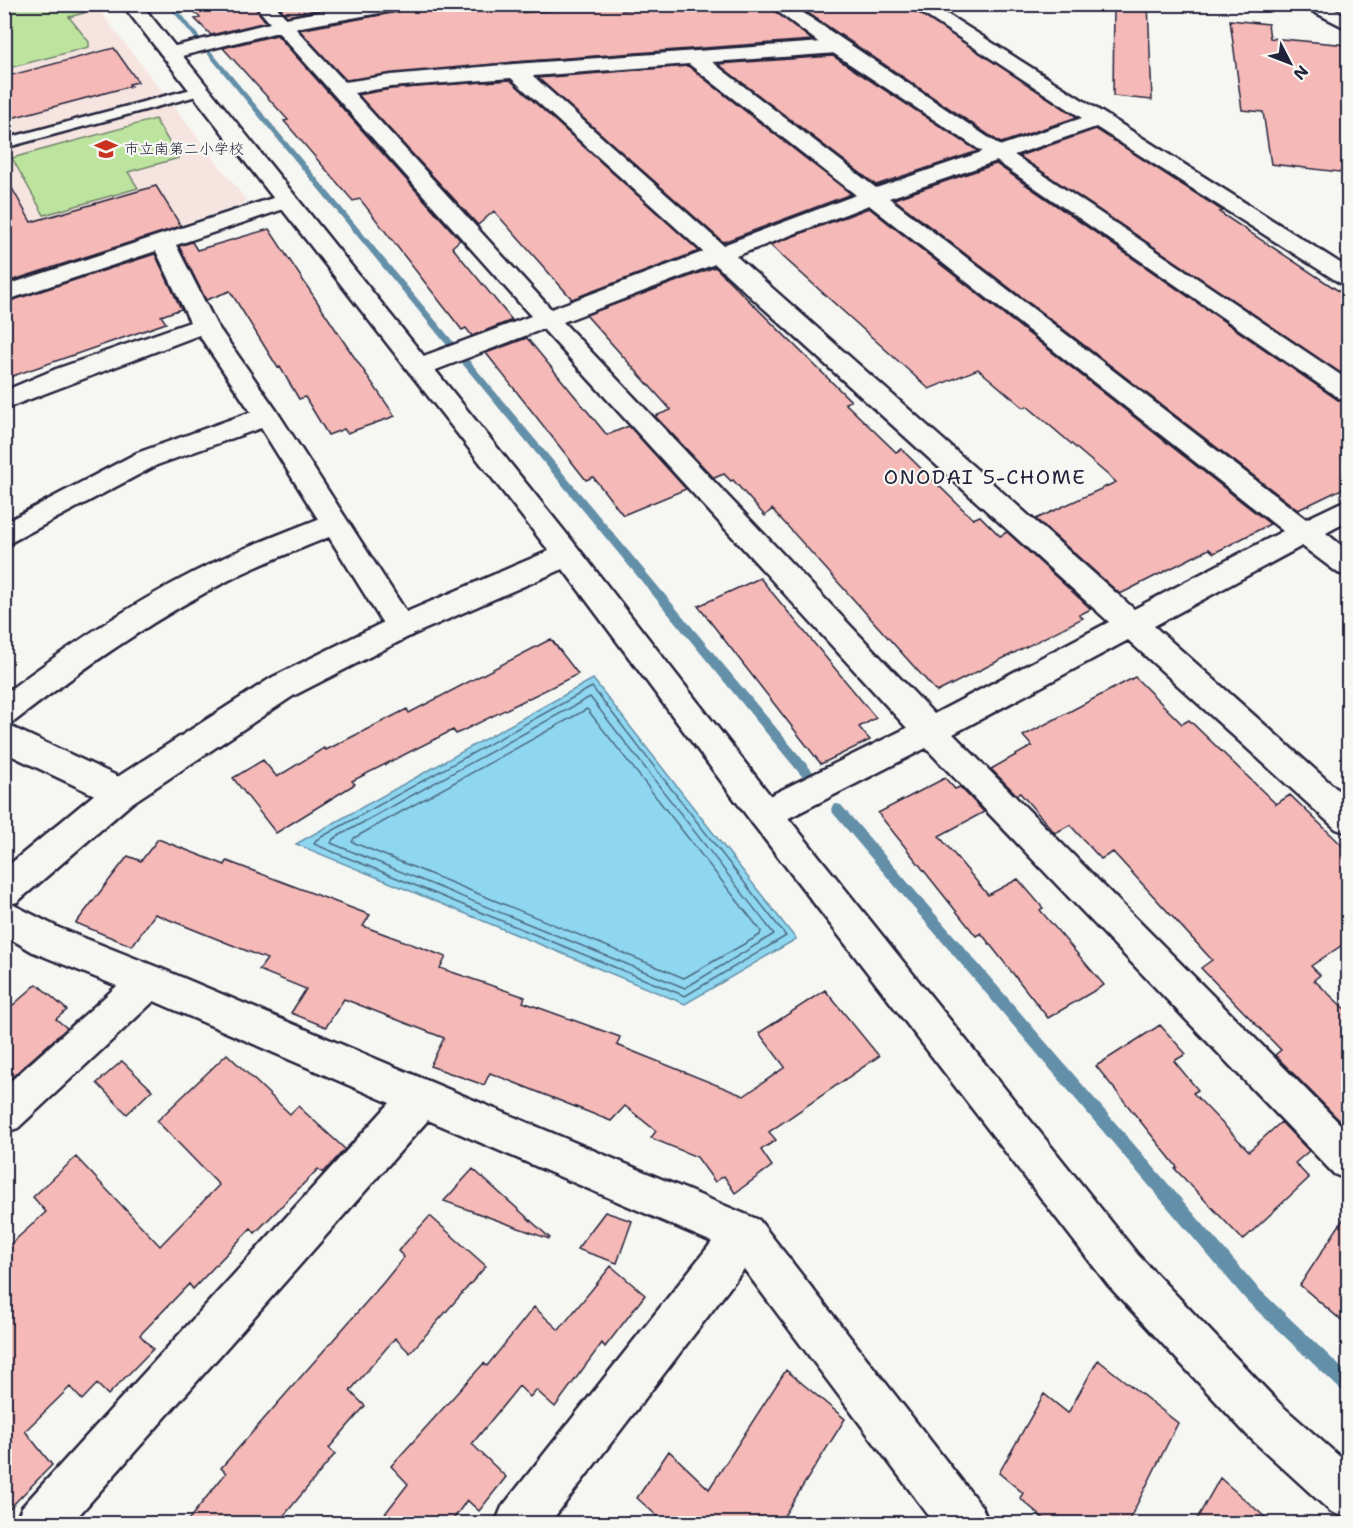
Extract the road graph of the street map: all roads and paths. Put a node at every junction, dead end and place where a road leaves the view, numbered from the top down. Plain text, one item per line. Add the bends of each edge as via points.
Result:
1 (131, 4) edge
2 (397, 4) edge
3 (777, 4) edge
4 (917, 4) edge
5 (1307, 4) edge
6 (272, 15) edge
7 (1344, 16) edge
8 (837, 47) junction
9 (170, 53) junction
10 (695, 59) junction
11 (514, 70) junction
12 (341, 89) junction
13 (199, 90) junction
14 (1099, 120) junction
15 (4, 144) edge
16 (1000, 153) junction
17 (874, 196) junction
18 (285, 201) junction
19 (164, 242) junction
20 (720, 255) junction
21 (1348, 278) edge
22 (4, 294) edge
23 (546, 318) junction
24 (204, 325) junction
25 (419, 367) junction
26 (1348, 392) edge
27 (4, 401) edge
28 (267, 416) junction
29 (1348, 509) edge
30 (335, 523) junction
31 (1306, 534) junction
32 (4, 536) edge
33 (568, 555) junction
34 (1348, 566) edge
35 (1132, 622) junction
36 (401, 627) junction
37 (4, 712) edge
38 (930, 731) junction
39 (4, 737) edge
40 (120, 793) junction
41 (765, 814) junction
42 (1348, 819) edge
43 (4, 891) edge
44 (4, 916) edge
45 (149, 981) junction
46 (421, 1098) junction
47 (4, 1114) edge
48 (1348, 1160) edge
49 (744, 1235) junction
50 (1348, 1495) edge
51 (39, 1524) edge
52 (519, 1524) edge
53 (965, 1524) edge

1 - 9 street
2 - 6 street
3 - 8 street
4 - 14 street
5 - 7 street
6 - 9 street
6 - 12 street
8 - 10 street
8 - 16 street
9 - 13 street
10 - 11 street
10 - 17 street
11 - 12 street
11 - 20 street
12 - 23 street
13 - 15 lane
13 - 18 street
14 - 16 street
14 - 21 street
16 - 17 street
16 - 26 street
17 - 20 street
17 - 31 street
18 - 19 street
18 - 25 street
19 - 22 street
19 - 24 street
20 - 23 street
20 - 35 street
23 - 25 street
23 - 38 street
24 - 27 street
24 - 28 street
25 - 33 street
28 - 30 street
28 - 32 street via 147,459
29 - 31 street
30 - 36 street
30 - 37 street via 218,573 149,611 60,669
31 - 34 street
31 - 35 street
33 - 36 street
33 - 41 street
35 - 38 street
35 - 42 street
36 - 40 street via 282,687
38 - 41 street
38 - 48 street
39 - 40 street
40 - 43 street
41 - 50 street via 1123,1270 1264,1420
44 - 45 street via 46,940
45 - 46 street
45 - 47 street
46 - 49 street
46 - 51 street
49 - 52 street
49 - 53 street

